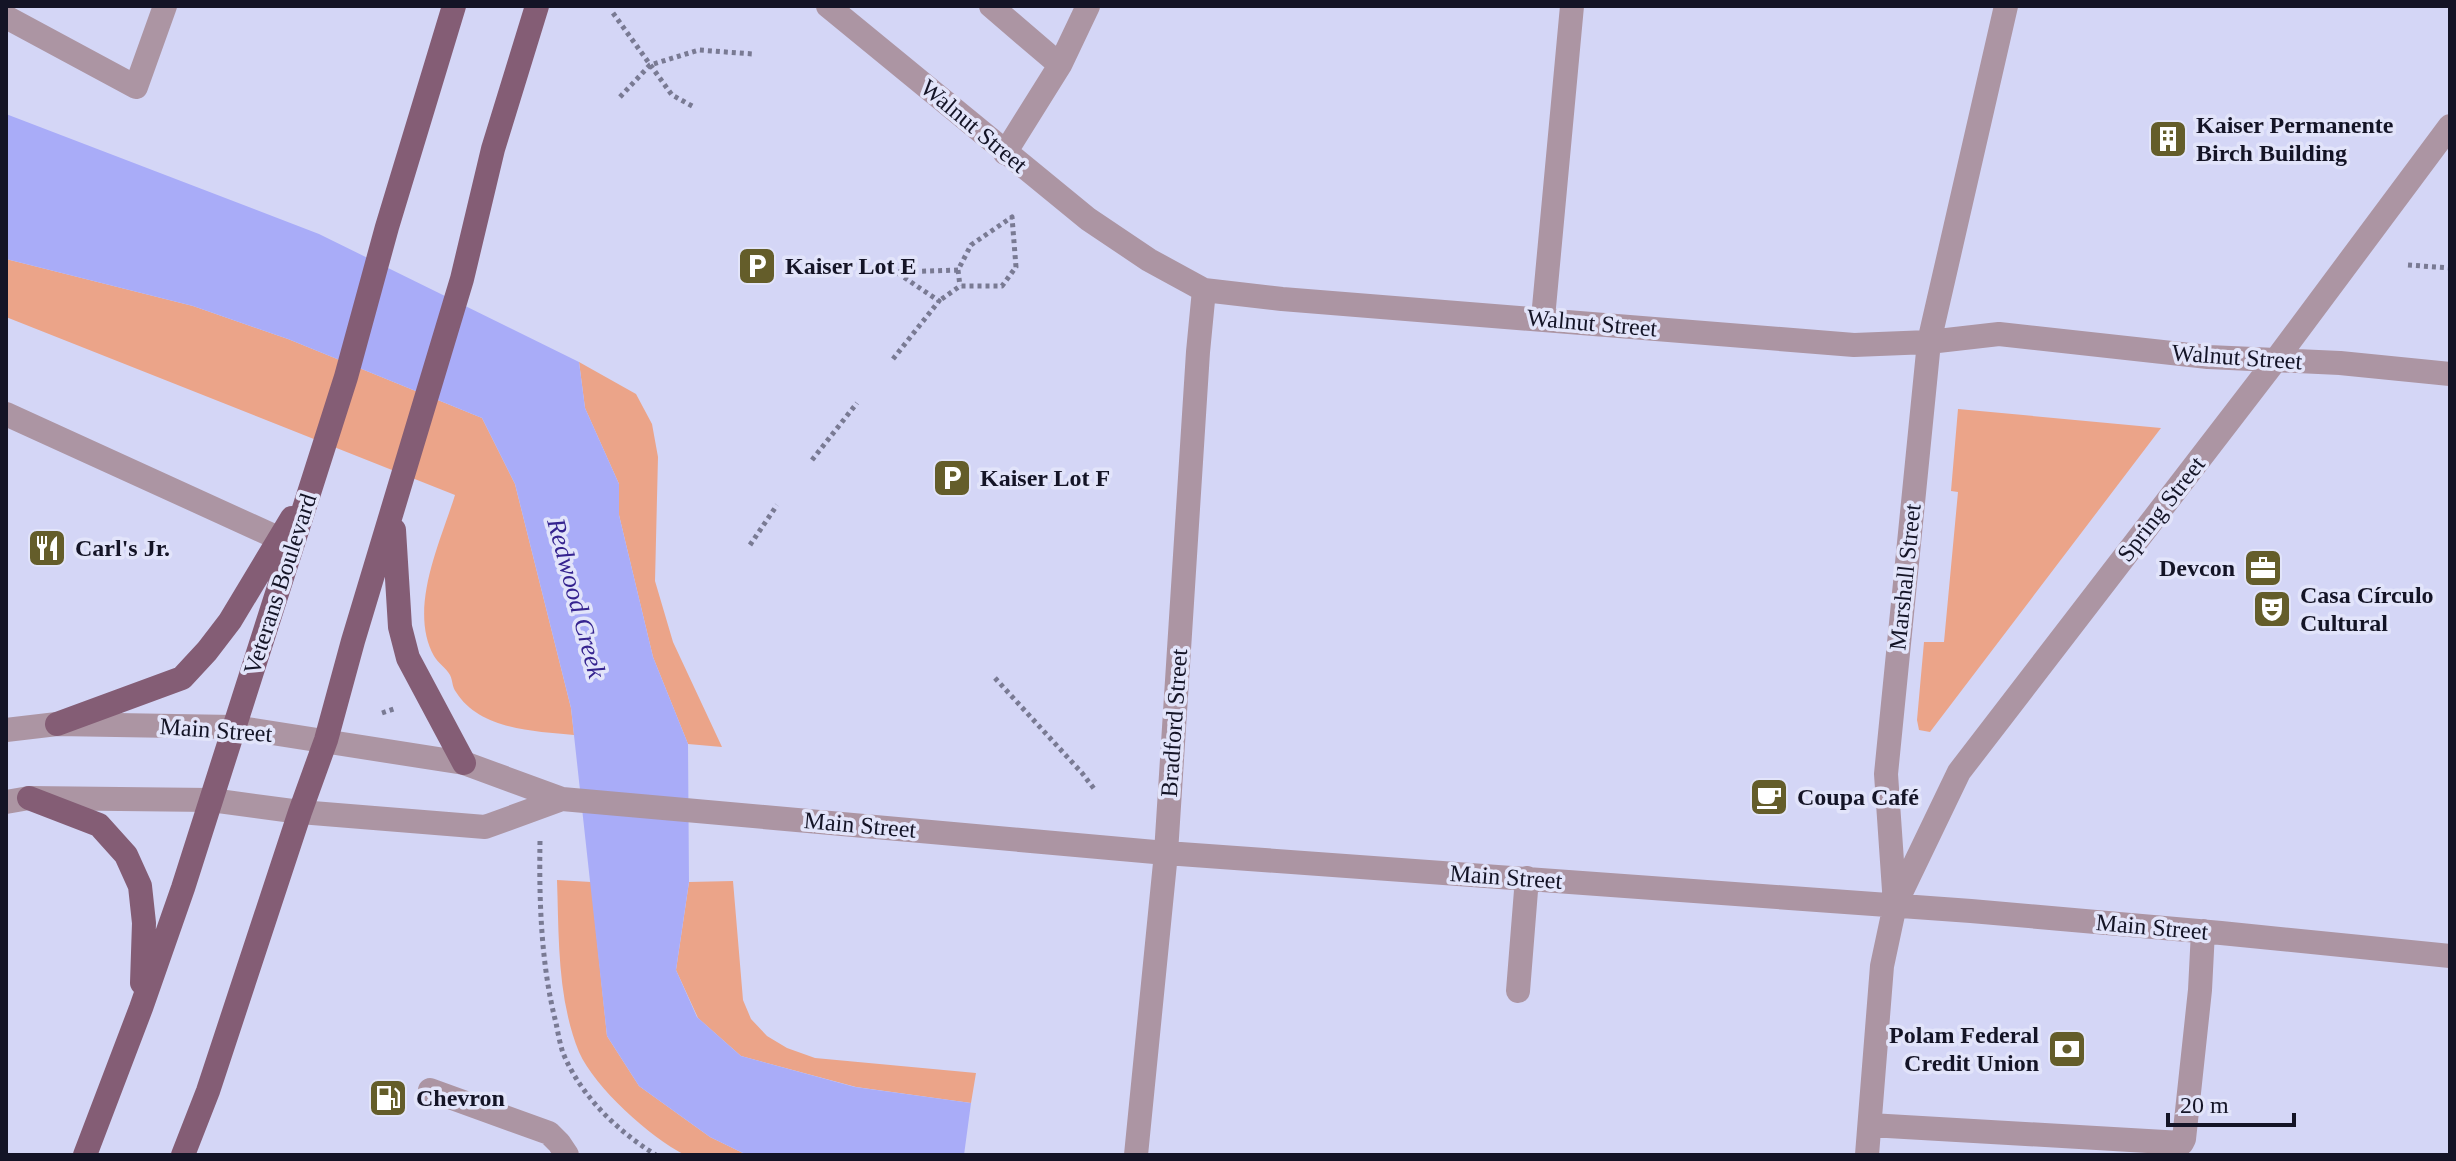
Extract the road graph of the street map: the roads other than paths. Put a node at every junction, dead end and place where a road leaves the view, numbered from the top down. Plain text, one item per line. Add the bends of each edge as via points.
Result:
1 (165, 6) edge
2 (454, 6) edge
3 (537, 6) edge
4 (828, 6) edge
5 (991, 6) edge
6 (1088, 6) edge
7 (1572, 6) edge
8 (2006, 6) edge
9 (6, 17) edge
10 (1060, 65) junction
11 (2450, 126) edge
12 (1005, 153) junction
13 (1204, 290) junction
14 (1543, 318) junction
15 (1929, 342) junction
16 (2275, 361) junction
17 (2450, 374) edge
18 (6, 414) edge
19 (307, 496) junction
20 (393, 512) junction
21 (278, 538) junction
22 (57, 724) junction
23 (234, 727) junction
24 (6, 730) edge
25 (326, 740) junction
26 (464, 763) junction
27 (18, 800) edge
28 (211, 800) junction
29 (551, 804) junction
30 (300, 812) junction
31 (1166, 853) junction
32 (1527, 878) junction
33 (1895, 905) junction
34 (2203, 931) junction
35 (2450, 956) edge
36 (1518, 991) dead end
37 (141, 1008) junction
38 (430, 1090) dead end
39 (1870, 1125) junction
40 (85, 1155) edge
41 (183, 1155) edge
42 (567, 1155) edge
43 (1136, 1155) edge
44 (1867, 1155) edge

1 - 9 street via 136,87
2 - 19 main road, Veterans Boulevard
3 - 20 main road
4 - 12 street, Walnut Street
5 - 10 street
6 - 10 street
7 - 14 street
8 - 15 street, Marshall Street
10 - 12 street
11 - 16 street, Spring Street
12 - 13 street, Walnut Street via 1088,219
13 - 14 street, Walnut Street
13 - 31 street, Bradford Street
14 - 15 street, Walnut Street via 1854,345
15 - 16 street, Walnut Street via 1999,334
15 - 33 street, Marshall Street via 1886,774
16 - 17 street, Walnut Street
16 - 33 street, Spring Street via 1959,772
18 - 21 street
19 - 21 main road
19 - 23 main road, Veterans Boulevard
20 - 25 main road
20 - 26 main road via 396,590 408,658
21 - 22 main road via 230,621 182,678
22 - 23 street, Main Street
22 - 24 street, Main Street
23 - 25 street, Main Street
23 - 28 main road, Veterans Boulevard
25 - 26 street, Main Street
25 - 30 main road
26 - 29 street, Main Street
27 - 28 street, Main Street
27 - 37 main road via 99,825 126,855 140,886 144,923
28 - 30 street, Main Street
28 - 37 main road, Veterans Boulevard
29 - 30 street, Main Street via 485,827
29 - 31 street, Main Street via 734,813
30 - 41 main road
31 - 32 street, Main Street
31 - 43 street, Bradford Street
32 - 33 street, Main Street
32 - 36 street
33 - 34 street, Main Street
33 - 39 street, Marshall Street via 1882,966
34 - 35 street, Main Street
34 - 39 street via 2182,1143
37 - 40 main road, Veterans Boulevard
38 - 42 street via 549,1133
39 - 44 street, Marshall Street

